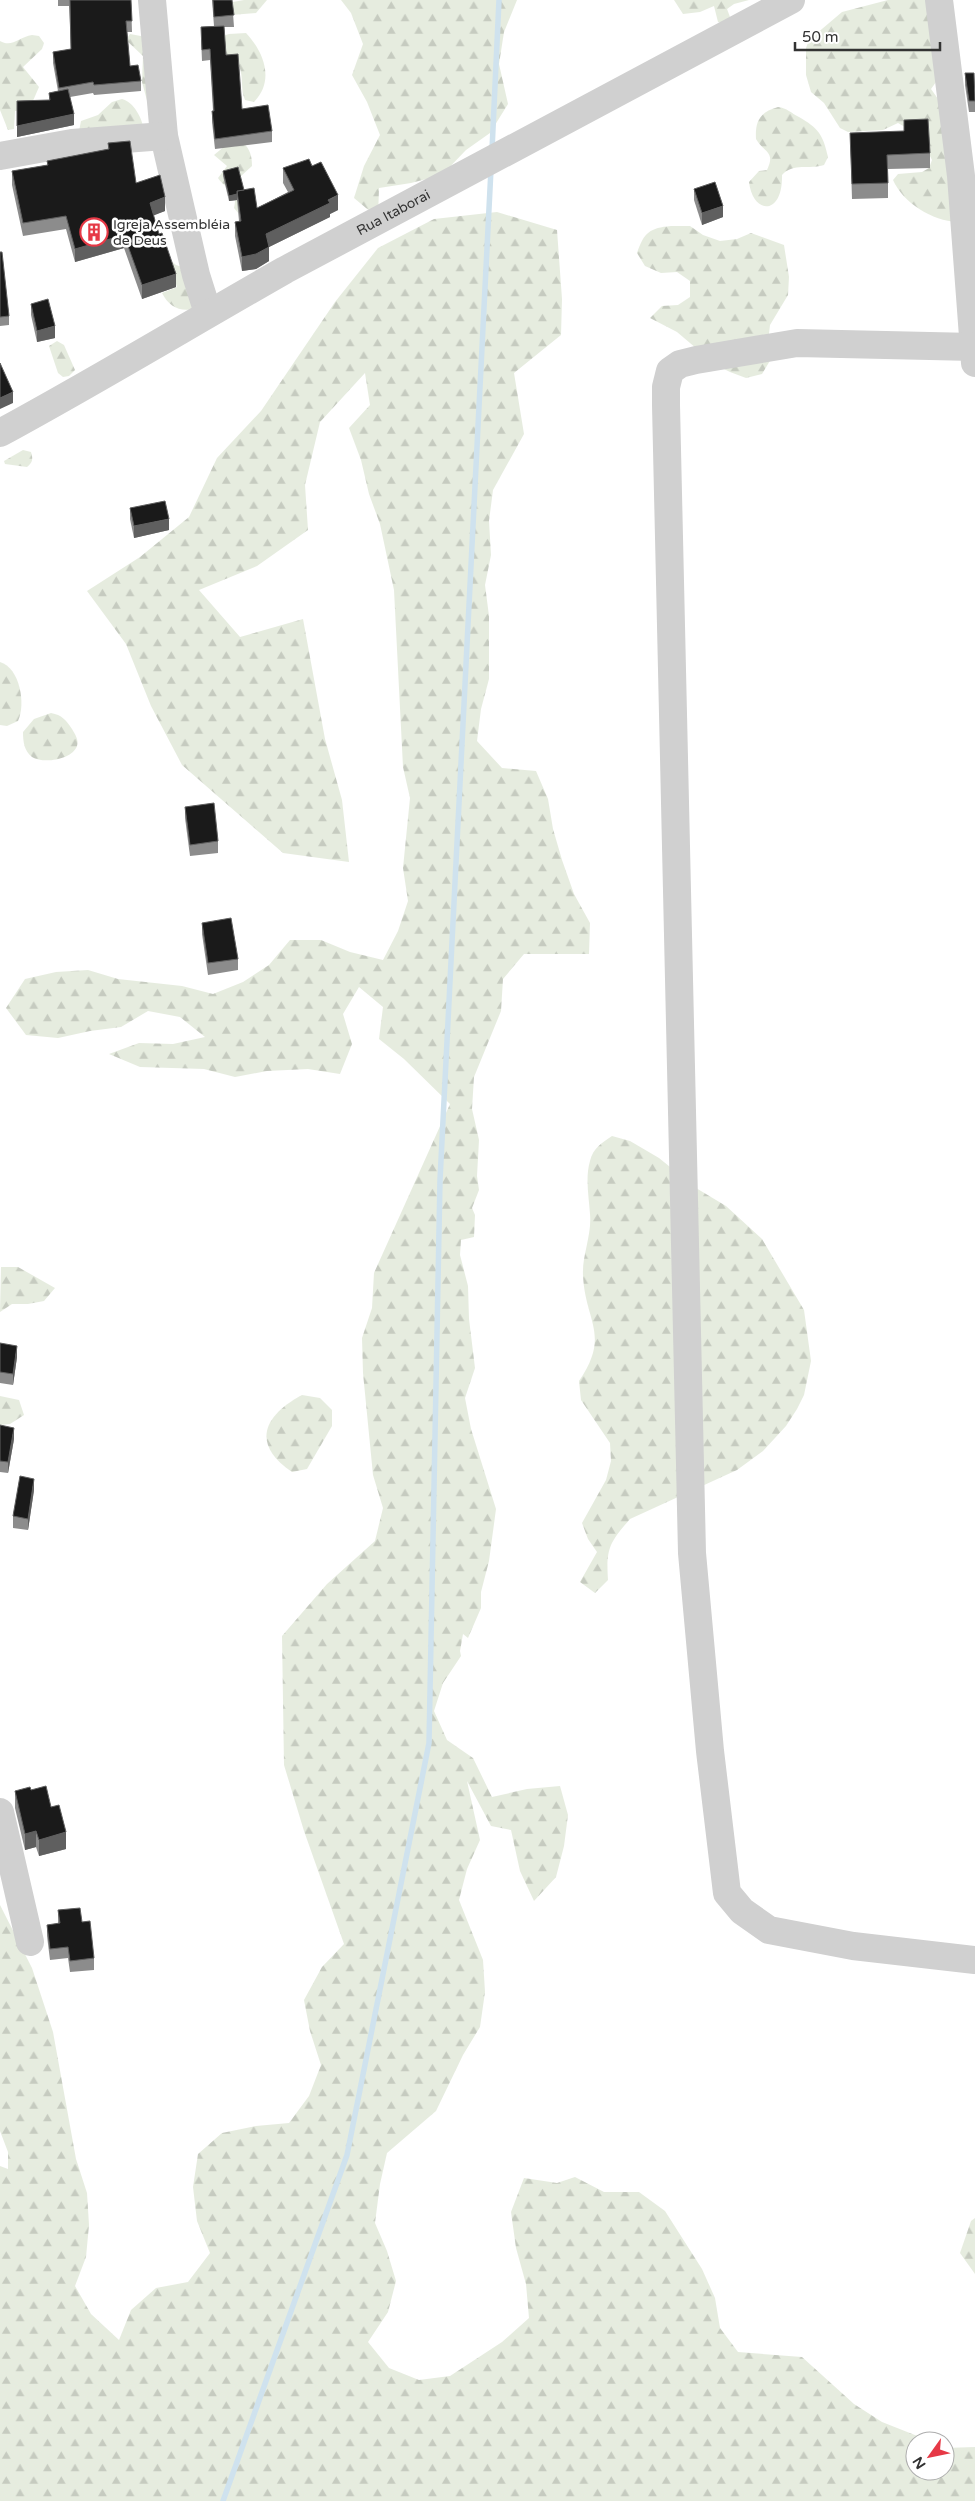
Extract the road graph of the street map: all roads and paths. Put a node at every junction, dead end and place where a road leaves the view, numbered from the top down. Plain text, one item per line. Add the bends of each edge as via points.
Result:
1 (152, 0) edge
2 (791, 0) edge
3 (939, 0) edge
4 (164, 136) junction
5 (0, 156) edge
6 (208, 313) junction
7 (974, 355) edge
8 (0, 433) edge
9 (0, 1812) edge
10 (30, 1942) dead end
11 (975, 1960) edge

1 - 4 street
2 - 6 street, Rua Itaborai
3 - 7 street via 960,176
4 - 5 street via 72,142
4 - 6 street
6 - 8 street, Rua Itaborai via 151,349
7 - 11 street via 797,343 680,364 670,371 666,405 692,1553 727,1893 742,1911 769,1930 854,1946
9 - 10 street

